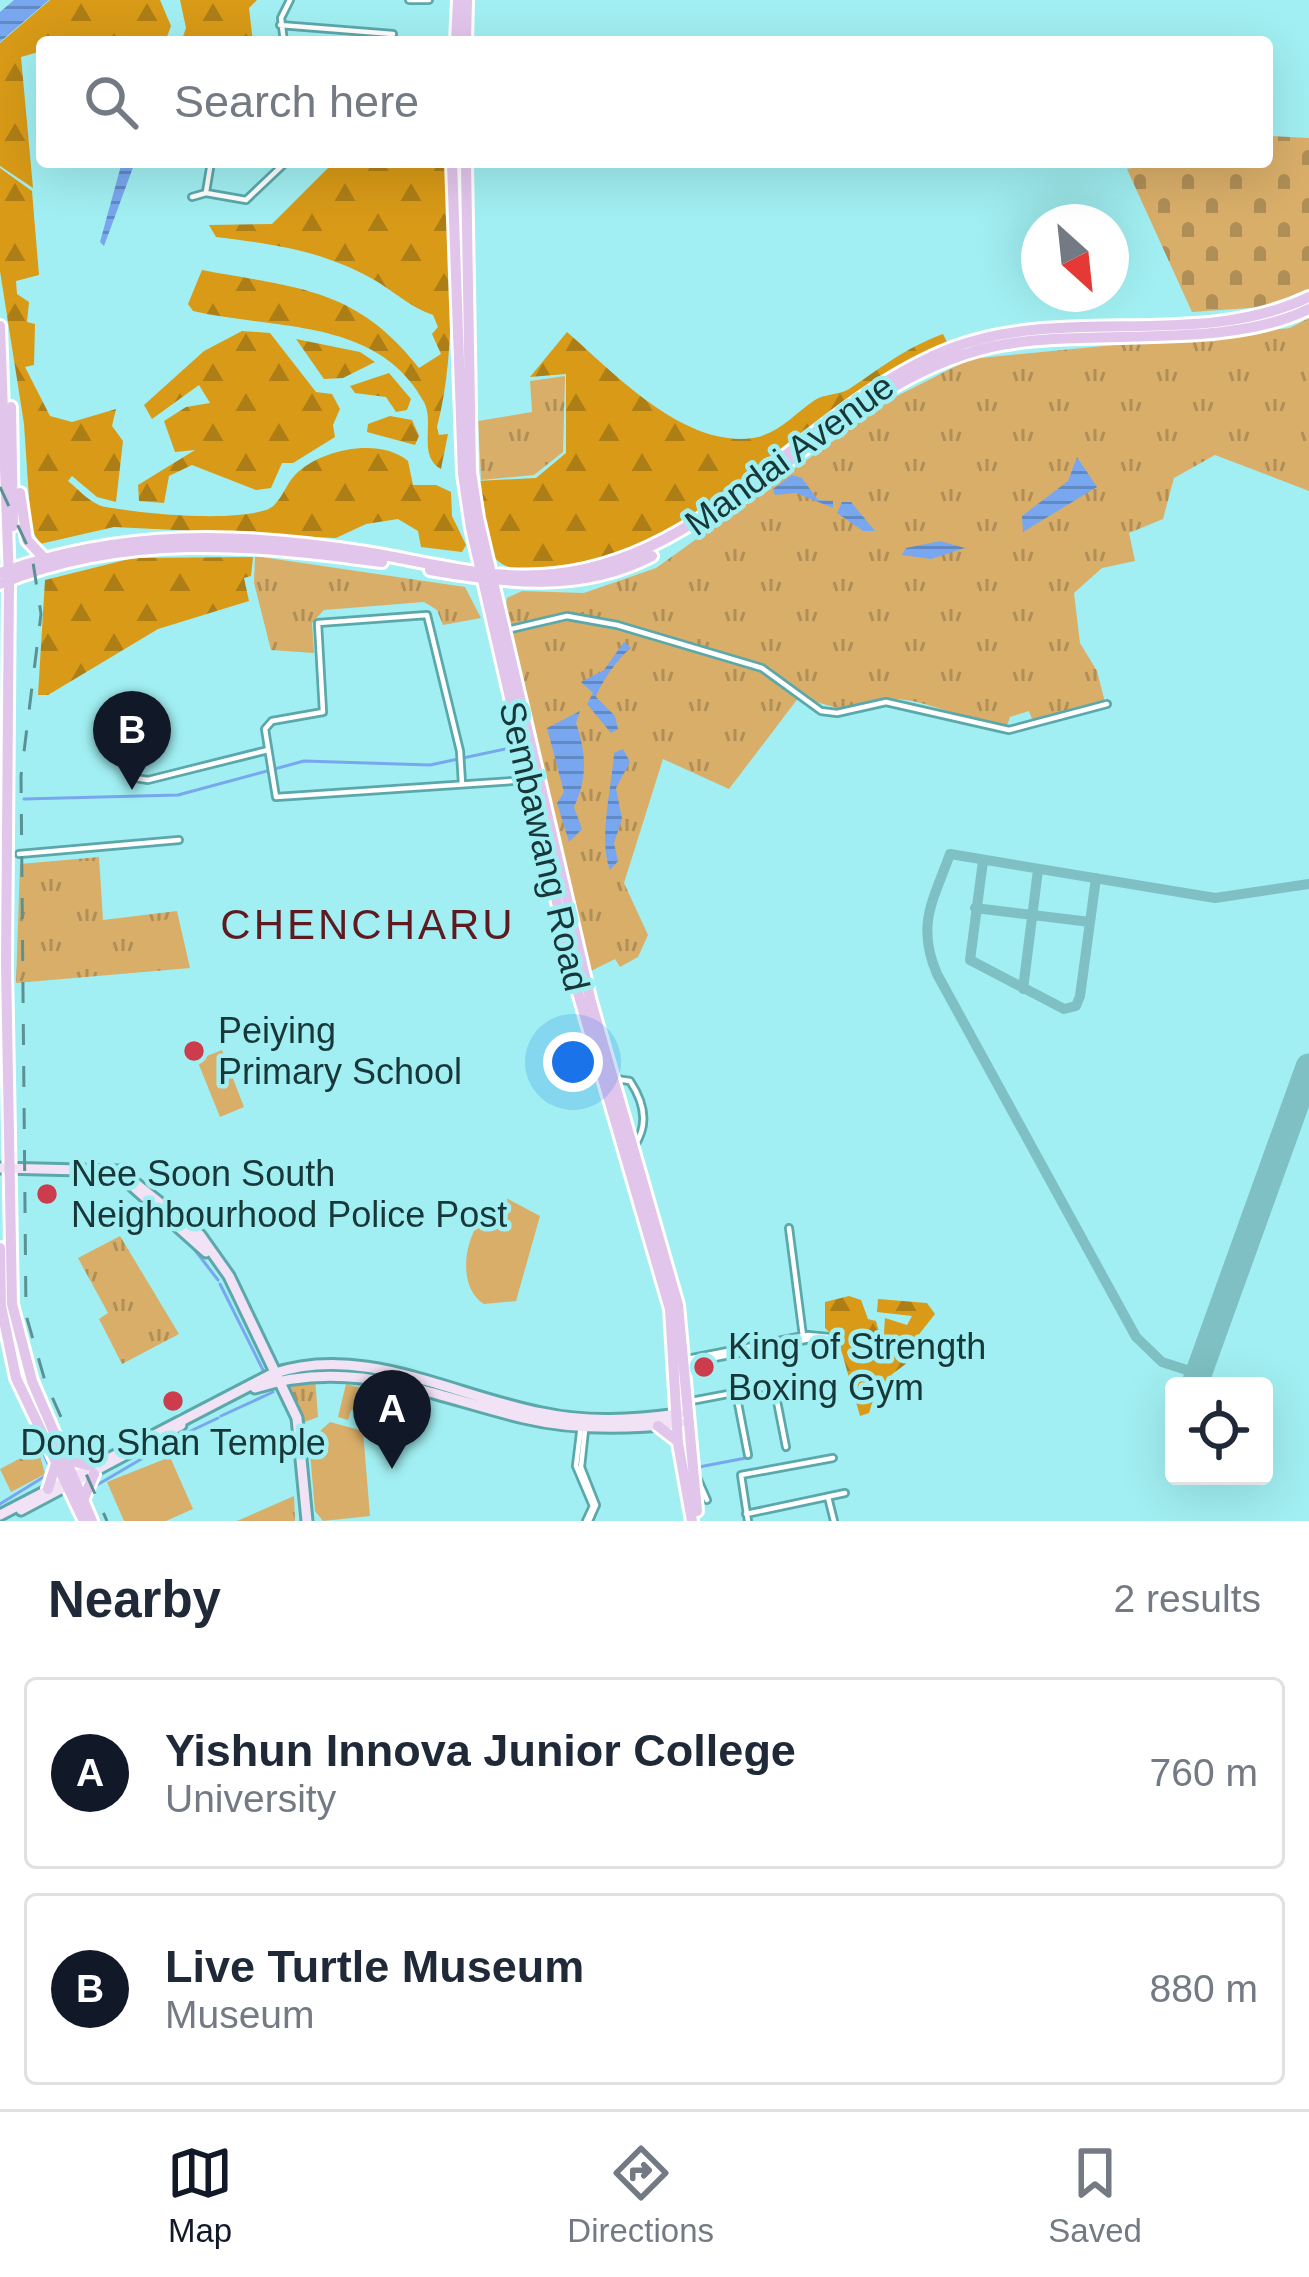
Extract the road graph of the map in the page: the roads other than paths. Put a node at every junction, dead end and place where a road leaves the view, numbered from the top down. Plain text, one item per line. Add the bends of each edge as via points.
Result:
1 (290, 0) edge
2 (409, 0) edge
3 (429, 0) edge
4 (463, 0) edge
5 (280, 25) junction
6 (393, 34) dead end
7 (283, 36) edge
8 (457, 36) edge
9 (466, 36) edge
10 (210, 168) edge
11 (280, 168) edge
12 (466, 168) edge
13 (452, 173) edge
14 (467, 186) junction
15 (206, 193) junction
16 (192, 197) dead end
17 (1309, 297) edge
18 (1309, 309) edge
19 (0, 326) edge
20 (4, 365) junction
21 (13, 445) junction
22 (480, 548) junction
23 (45, 559) junction
24 (444, 565) junction
25 (37, 572) junction
26 (5, 573) edge
27 (458, 575) junction
28 (487, 576) junction
29 (516, 578) junction
30 (8, 599) junction
31 (494, 606) junction
32 (506, 630) junction
33 (1107, 704) dead end
34 (268, 750) junction
35 (534, 777) junction
36 (135, 778) dead end
37 (461, 784) junction
38 (179, 840) dead end
39 (19, 854) dead end
40 (3, 983) edge
41 (614, 1079) junction
42 (606, 1093) junction
43 (634, 1145) junction
44 (4, 1171) edge
45 (789, 1228) dead end
46 (0, 1248) edge
47 (803, 1336) junction
48 (685, 1362) junction
49 (277, 1377) junction
50 (792, 1382) dead end
51 (774, 1386) junction
52 (736, 1393) junction
53 (676, 1416) junction
54 (583, 1423) junction
55 (678, 1442) junction
56 (776, 1443) dead end
57 (756, 1447) dead end
58 (833, 1458) dead end
59 (60, 1459) junction
60 (93, 1470) junction
61 (690, 1473) junction
62 (71, 1481) junction
63 (49, 1492) junction
64 (844, 1493) dead end
65 (828, 1497) junction
66 (707, 1500) dead end
67 (80, 1503) junction
68 (0, 1518) edge
69 (747, 1518) edge
70 (88, 1521) edge
71 (303, 1521) edge
72 (587, 1521) edge
73 (696, 1521) edge
74 (834, 1521) edge

1 - 5 street
2 - 3 street
4 - 8 main road
4 - 9 main road
5 - 6 street
5 - 7 street
10 - 15 street
11 - 15 street via 246,200
12 - 14 main road, Sembawang Road
13 - 14 main road
13 - 22 main road, Sembawang Road via 463,477
14 - 22 main road, Sembawang Road via 471,472
15 - 16 street
17 - 29 main road, Mandai Avenue via 1241,318 957,346 861,397 682,532 592,569
18 - 29 main road, Mandai Avenue via 1244,327 1032,340 959,355 917,372 653,555 592,577
19 - 20 main road
20 - 21 main road
20 - 26 main road
21 - 23 main road via 27,540
21 - 26 main road
22 - 24 main road
22 - 28 main road, Sembawang Road
22 - 29 main road
23 - 24 main road via 209,534
23 - 26 main road
24 - 28 main road
25 - 26 main road
25 - 27 main road via 188,544 270,546
25 - 30 main road
26 - 30 main road
27 - 28 main road
27 - 31 main road
28 - 29 main road, Mandai Avenue
28 - 31 main road, Sembawang Road
29 - 31 main road
30 - 40 main road
31 - 32 main road, Sembawang Road
32 - 33 street via 567,616 617,625 762,668 821,711 886,703 1009,730
32 - 35 main road, Sembawang Road
32 - 35 main road, Sembawang Road
34 - 36 street
34 - 37 street via 275,797
34 - 37 street via 270,722 323,712 317,623 417,612 431,622
35 - 37 street
35 - 41 main road, Sembawang Road
35 - 42 main road, Sembawang Road
38 - 39 street
40 - 44 main road
41 - 42 street
41 - 43 main road, Sembawang Road
41 - 43 street via 630,1081 644,1118
42 - 48 main road, Sembawang Road
43 - 48 main road, Sembawang Road via 678,1305
44 - 49 main road via 111,1168 129,1175 217,1257
44 - 59 main road via 17,1335
45 - 47 street
46 - 59 main road via 1,1306 16,1378
47 - 48 street
47 - 48 street via 827,1336
48 - 53 main road, Sembawang Road
49 - 54 main road via 369,1376 524,1418
49 - 60 main road
49 - 71 main road via 299,1426
50 - 51 street
51 - 52 street
51 - 56 street via 785,1444
52 - 53 street
52 - 57 street via 747,1452
53 - 54 main road
53 - 55 main road, Sembawang Road
53 - 55 main road
53 - 61 main road, Sembawang Road
54 - 72 street via 580,1475 596,1505
55 - 73 main road, Sembawang Road
58 - 69 street via 741,1475
59 - 60 main road
59 - 62 main road
59 - 63 main road
60 - 62 main road
60 - 67 main road
61 - 66 street via 701,1475
61 - 73 main road, Sembawang Road
62 - 63 main road
62 - 67 main road
63 - 67 main road
63 - 68 main road
64 - 65 street
65 - 69 street
65 - 74 street
67 - 70 main road

